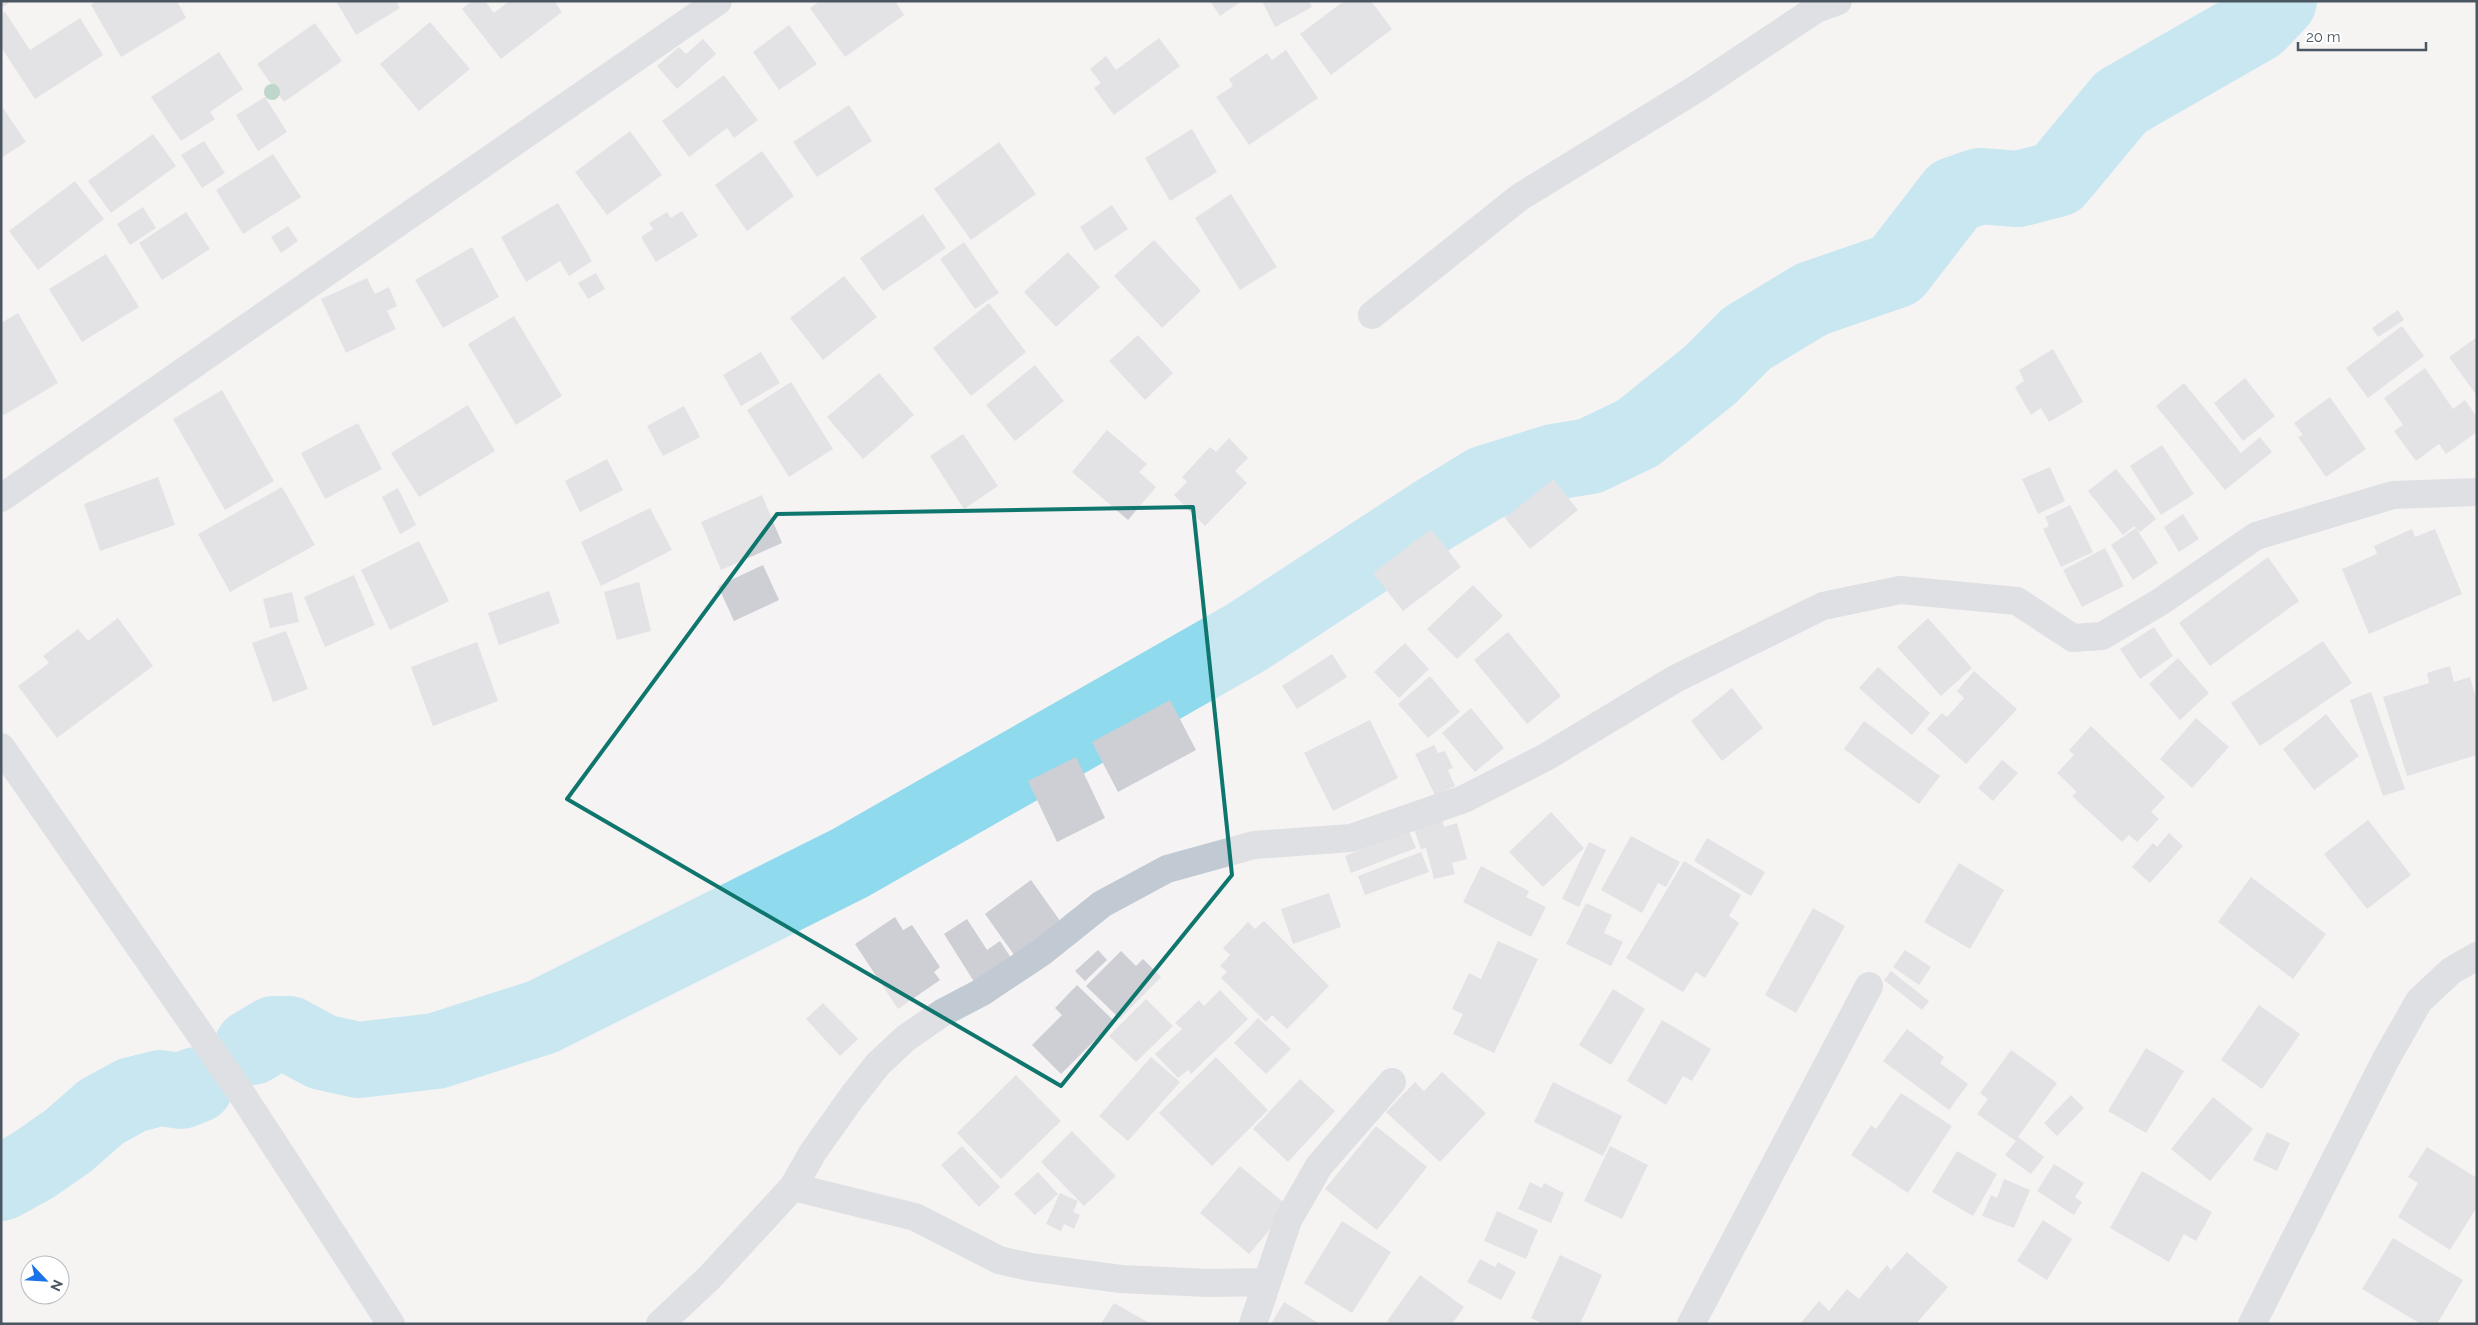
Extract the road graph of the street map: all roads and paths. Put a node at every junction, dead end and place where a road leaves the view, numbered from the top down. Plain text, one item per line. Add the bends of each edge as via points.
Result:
1 (718, 1) edge
2 (1838, 1) edge
3 (1372, 316) dead end
4 (2477, 492) edge
5 (1, 498) edge
6 (1, 747) edge
7 (2477, 956) edge
8 (1869, 986) dead end
9 (1392, 1082) dead end
10 (793, 1186) junction
11 (1267, 1282) junction
12 (391, 1324) edge
13 (660, 1324) edge
14 (1253, 1324) edge
15 (1691, 1324) edge
16 (2252, 1324) edge

1 - 5 street
2 - 3 street via 1816,10 1696,89 1520,197
4 - 10 street via 2393,496 2256,536 2160,602 2102,636 2073,638 2017,601 1900,590 1822,606 1675,678 1546,757 1464,799 1351,838 1254,845 1167,869 1102,904 1034,957 906,1038 878,1064 852,1098
6 - 12 street via 243,1096
7 - 16 street via 2451,971 2419,1001 2386,1059
8 - 15 street
9 - 11 street via 1319,1166 1288,1220
10 - 11 street via 915,1217 998,1260 1030,1268 1121,1279
10 - 13 street via 709,1278
11 - 14 street

